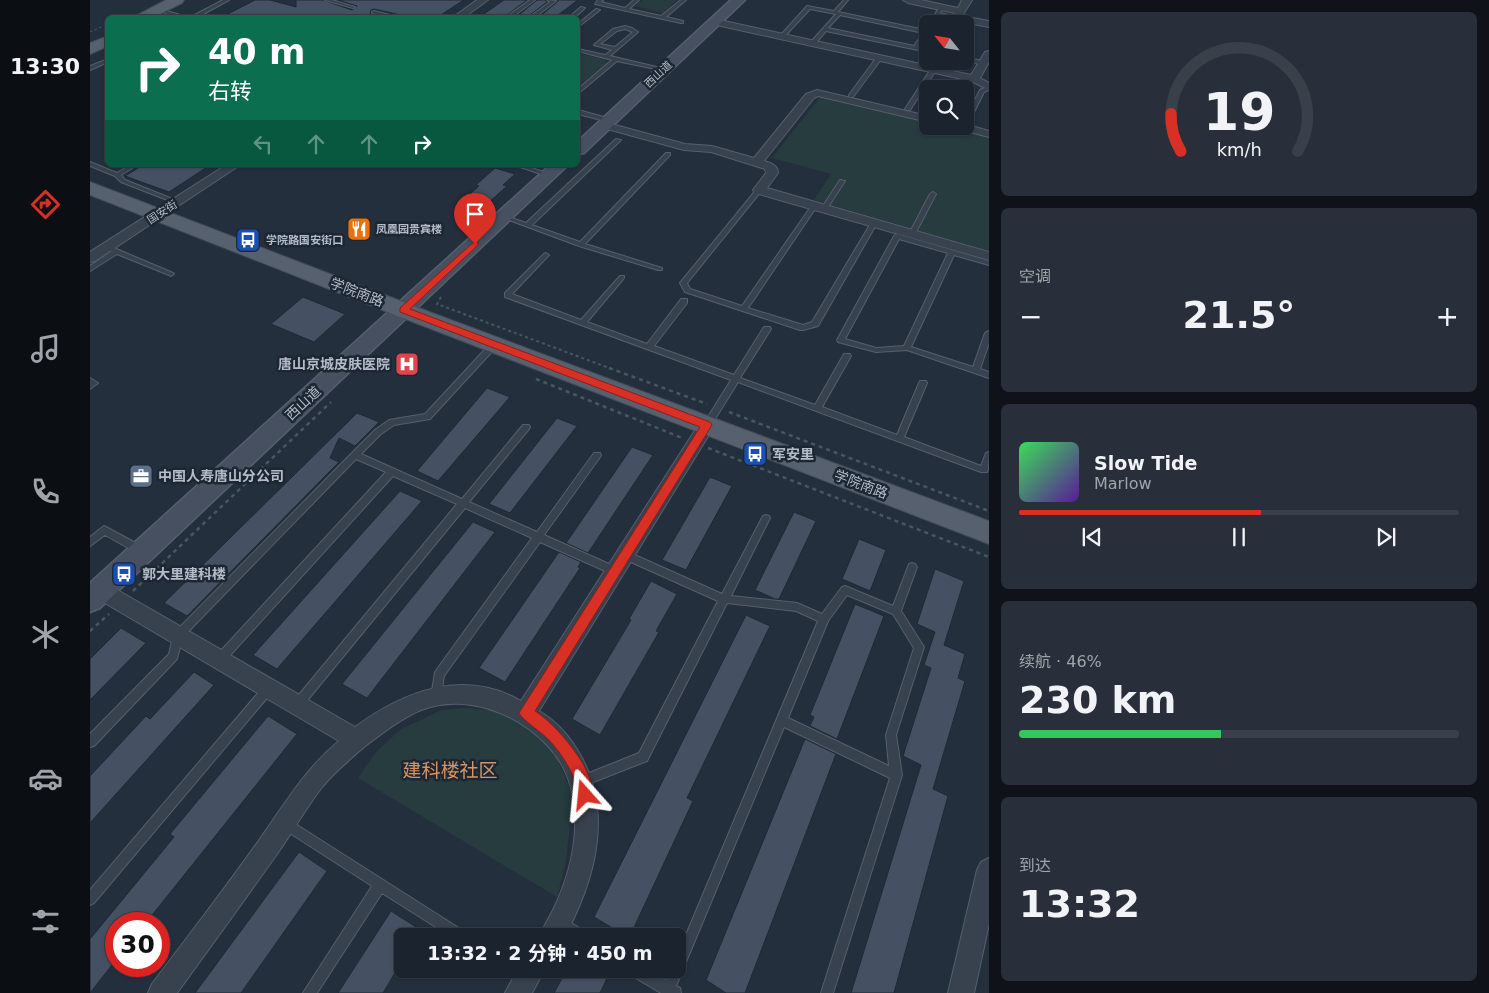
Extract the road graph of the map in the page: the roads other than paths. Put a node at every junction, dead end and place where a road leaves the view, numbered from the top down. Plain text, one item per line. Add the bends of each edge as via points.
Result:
1 (177, 0) edge
2 (193, 0) edge
3 (227, 0) edge
4 (327, 0) edge
5 (484, 0) edge
6 (490, 0) edge
7 (533, 0) edge
8 (549, 0) edge
9 (601, 0) edge
10 (637, 0) edge
11 (684, 0) edge
12 (739, 0) edge
13 (846, 0) edge
14 (908, 0) edge
15 (967, 0) edge
16 (353, 6) dead end
17 (583, 8) dead end
18 (598, 10) dead end
19 (625, 10) junction
20 (940, 10) junction
21 (374, 12) dead end
22 (837, 13) junction
23 (958, 14) junction
24 (145, 15) edge
25 (163, 15) edge
26 (197, 15) edge
27 (385, 15) edge
28 (461, 15) edge
29 (468, 15) edge
30 (512, 15) edge
31 (534, 15) edge
32 (574, 15) edge
33 (937, 15) edge
34 (662, 18) junction
35 (681, 22) dead end
36 (715, 22) junction
37 (580, 24) edge
38 (989, 24) edge
39 (919, 28) edge
40 (825, 29) junction
41 (105, 33) edge
42 (781, 37) junction
43 (90, 40) edge
44 (919, 41) edge
45 (105, 42) edge
46 (812, 44) junction
47 (914, 48) junction
48 (90, 49) edge
49 (919, 49) edge
50 (580, 50) edge
51 (616, 50) junction
52 (606, 57) junction
53 (879, 58) junction
54 (974, 59) edge
55 (987, 59) edge
56 (615, 60) junction
57 (105, 61) edge
58 (919, 67) edge
59 (90, 68) edge
60 (663, 70) junction
61 (933, 70) joint
62 (974, 79) junction
63 (989, 87) edge
64 (580, 89) edge
65 (851, 96) dead end
66 (974, 104) edge
67 (908, 109) dead end
68 (580, 113) edge
69 (919, 117) edge
70 (606, 122) junction
71 (974, 128) edge
72 (989, 134) edge
73 (618, 140) dead end
74 (580, 147) edge
75 (668, 154) dead end
76 (758, 162) junction
77 (90, 164) edge
78 (131, 167) edge
79 (223, 167) edge
80 (231, 167) edge
81 (532, 167) edge
82 (554, 170) edge
83 (117, 175) junction
84 (842, 181) dead end
85 (90, 188) edge
86 (758, 190) junction
87 (933, 194) dead end
88 (819, 207) junction
89 (161, 208) junction
90 (504, 217) junction
91 (874, 223) junction
92 (528, 225) junction
93 (912, 234) junction
94 (581, 245) junction
95 (112, 249) junction
96 (90, 252) edge
97 (952, 252) junction
98 (546, 255) dead end
99 (989, 256) edge
100 (90, 258) edge
101 (989, 263) edge
102 (90, 268) edge
103 (660, 269) dead end
104 (171, 274) dead end
105 (622, 277) dead end
106 (684, 301) dead end
107 (744, 308) junction
108 (403, 310) junction
109 (582, 323) junction
110 (767, 329) dead end
111 (989, 333) edge
112 (494, 345) junction
113 (649, 347) junction
114 (907, 348) junction
115 (847, 356) dead end
116 (975, 371) junction
117 (989, 375) edge
118 (736, 379) junction
119 (90, 381) edge
120 (923, 383) dead end
121 (90, 386) edge
122 (818, 409) junction
123 (707, 425) junction
124 (526, 427) dead end
125 (899, 439) junction
126 (355, 455) junction
127 (597, 455) dead end
128 (989, 455) edge
129 (392, 471) junction
130 (463, 503) junction
131 (766, 518) dead end
132 (989, 533) edge
133 (538, 537) junction
134 (90, 542) edge
135 (142, 551) junction
136 (620, 563) junction
137 (912, 567) dead end
138 (95, 595) edge
139 (724, 599) junction
140 (896, 611) junction
141 (824, 619) junction
142 (178, 636) junction
143 (219, 660) junction
144 (268, 688) junction
145 (436, 698) junction
146 (296, 705) junction
147 (526, 713) junction
148 (781, 720) junction
149 (357, 740) junction
150 (90, 742) edge
151 (896, 774) junction
152 (583, 781) junction
153 (286, 824) junction
154 (989, 870) edge
155 (380, 885) junction
156 (90, 899) edge
157 (448, 928) edge
158 (556, 928) edge
159 (686, 947) edge
160 (648, 978) edge
161 (674, 978) edge
162 (670, 992) edge
163 (161, 993) edge
164 (309, 993) edge
165 (827, 993) edge
166 (961, 993) edge

1 - 24 main road
2 - 25 main road
3 - 26 lane
4 - 16 lane
5 - 28 street
6 - 29 street
7 - 30 lane
8 - 31 lane via 554,1
9 - 19 lane via 597,3
10 - 19 lane
11 - 34 lane
12 - 36 street, 西山道
13 - 22 lane
14 - 20 street
15 - 23 street
17 - 32 lane
18 - 37 lane
19 - 34 lane
20 - 23 street
20 - 33 lane
21 - 27 lane
22 - 39 lane
22 - 40 lane
22 - 42 lane via 809,7
23 - 38 street
34 - 35 lane
36 - 42 street
36 - 60 street, 西山道
40 - 46 lane
40 - 47 lane
41 - 43 main road
42 - 46 street
44 - 47 lane
45 - 48 main road
46 - 53 street
47 - 49 lane
50 - 52 lane
51 - 51 lane via 629,38 636,32 618,28 596,45
51 - 52 lane
52 - 56 lane
53 - 58 street
53 - 65 lane
54 - 55 lane
55 - 62 street
56 - 60 lane
56 - 64 lane
57 - 59 lane
60 - 70 street, 西山道
61 - 62 street
61 - 67 lane
62 - 63 street
63 - 66 lane via 982,91
68 - 70 lane
69 - 76 street via 817,92 810,96
70 - 74 street, 西山道
70 - 76 street via 684,147 704,148
71 - 72 street
73 - 92 lane
75 - 94 lane
76 - 86 street via 770,166 772,173
77 - 83 lane
78 - 83 lane
79 - 89 street, 国安街
80 - 89 street, 国安街
81 - 82 lane
82 - 90 street, 西山道
83 - 89 lane
84 - 88 lane
85 - 89 main road, 学院南路
86 - 88 street
86 - 107 lane via 683,282 687,290
87 - 93 lane
88 - 91 street
88 - 107 lane
89 - 95 street, 国安街
89 - 96 street, 国安街
89 - 108 main road, 学院南路
90 - 92 lane
90 - 108 street, 西山道
91 - 93 street
91 - 107 lane via 815,324 803,328
92 - 94 lane
93 - 99 street
94 - 103 lane
95 - 100 street, 国安街
95 - 102 lane
95 - 104 lane
97 - 101 lane
97 - 114 lane
97 - 114 lane via 897,236 840,340 876,350
98 - 109 lane via 507,295
105 - 109 lane
106 - 113 lane
108 - 112 main road, 学院南路
108 - 135 street, 西山道
109 - 113 lane
110 - 118 lane
111 - 116 lane
112 - 123 main road, 学院南路
112 - 126 lane via 428,417 392,422
113 - 118 lane
114 - 116 lane
115 - 122 lane
116 - 117 lane
118 - 122 lane
118 - 123 lane
119 - 121 lane via 94,383
120 - 125 lane
122 - 125 lane
123 - 132 main road, 学院南路
123 - 136 street
124 - 130 lane
125 - 128 lane via 984,470
126 - 129 lane
126 - 142 lane
127 - 133 lane
129 - 130 lane
129 - 143 lane
130 - 133 lane
130 - 146 lane
131 - 139 lane
133 - 136 lane
133 - 145 lane via 439,675
134 - 135 lane via 104,530
135 - 138 street, 西山道
136 - 139 lane
136 - 147 street
137 - 140 lane
138 - 142 street via 120,603
139 - 141 lane via 797,607
139 - 152 lane via 643,756
140 - 141 lane via 845,590
140 - 151 lane via 919,647 891,734
141 - 148 lane
142 - 143 street
142 - 150 lane via 173,656
143 - 144 street
144 - 146 street
144 - 156 lane
145 - 147 street via 473,696 497,701
145 - 149 street via 417,702
146 - 149 street
147 - 152 street via 556,738
148 - 151 lane
148 - 159 lane
149 - 153 street via 332,760 307,788
151 - 165 lane
152 - 158 street via 588,808 585,858
153 - 155 lane
153 - 163 street
154 - 166 street
155 - 157 lane
155 - 164 lane
160 - 162 lane
161 - 162 lane

